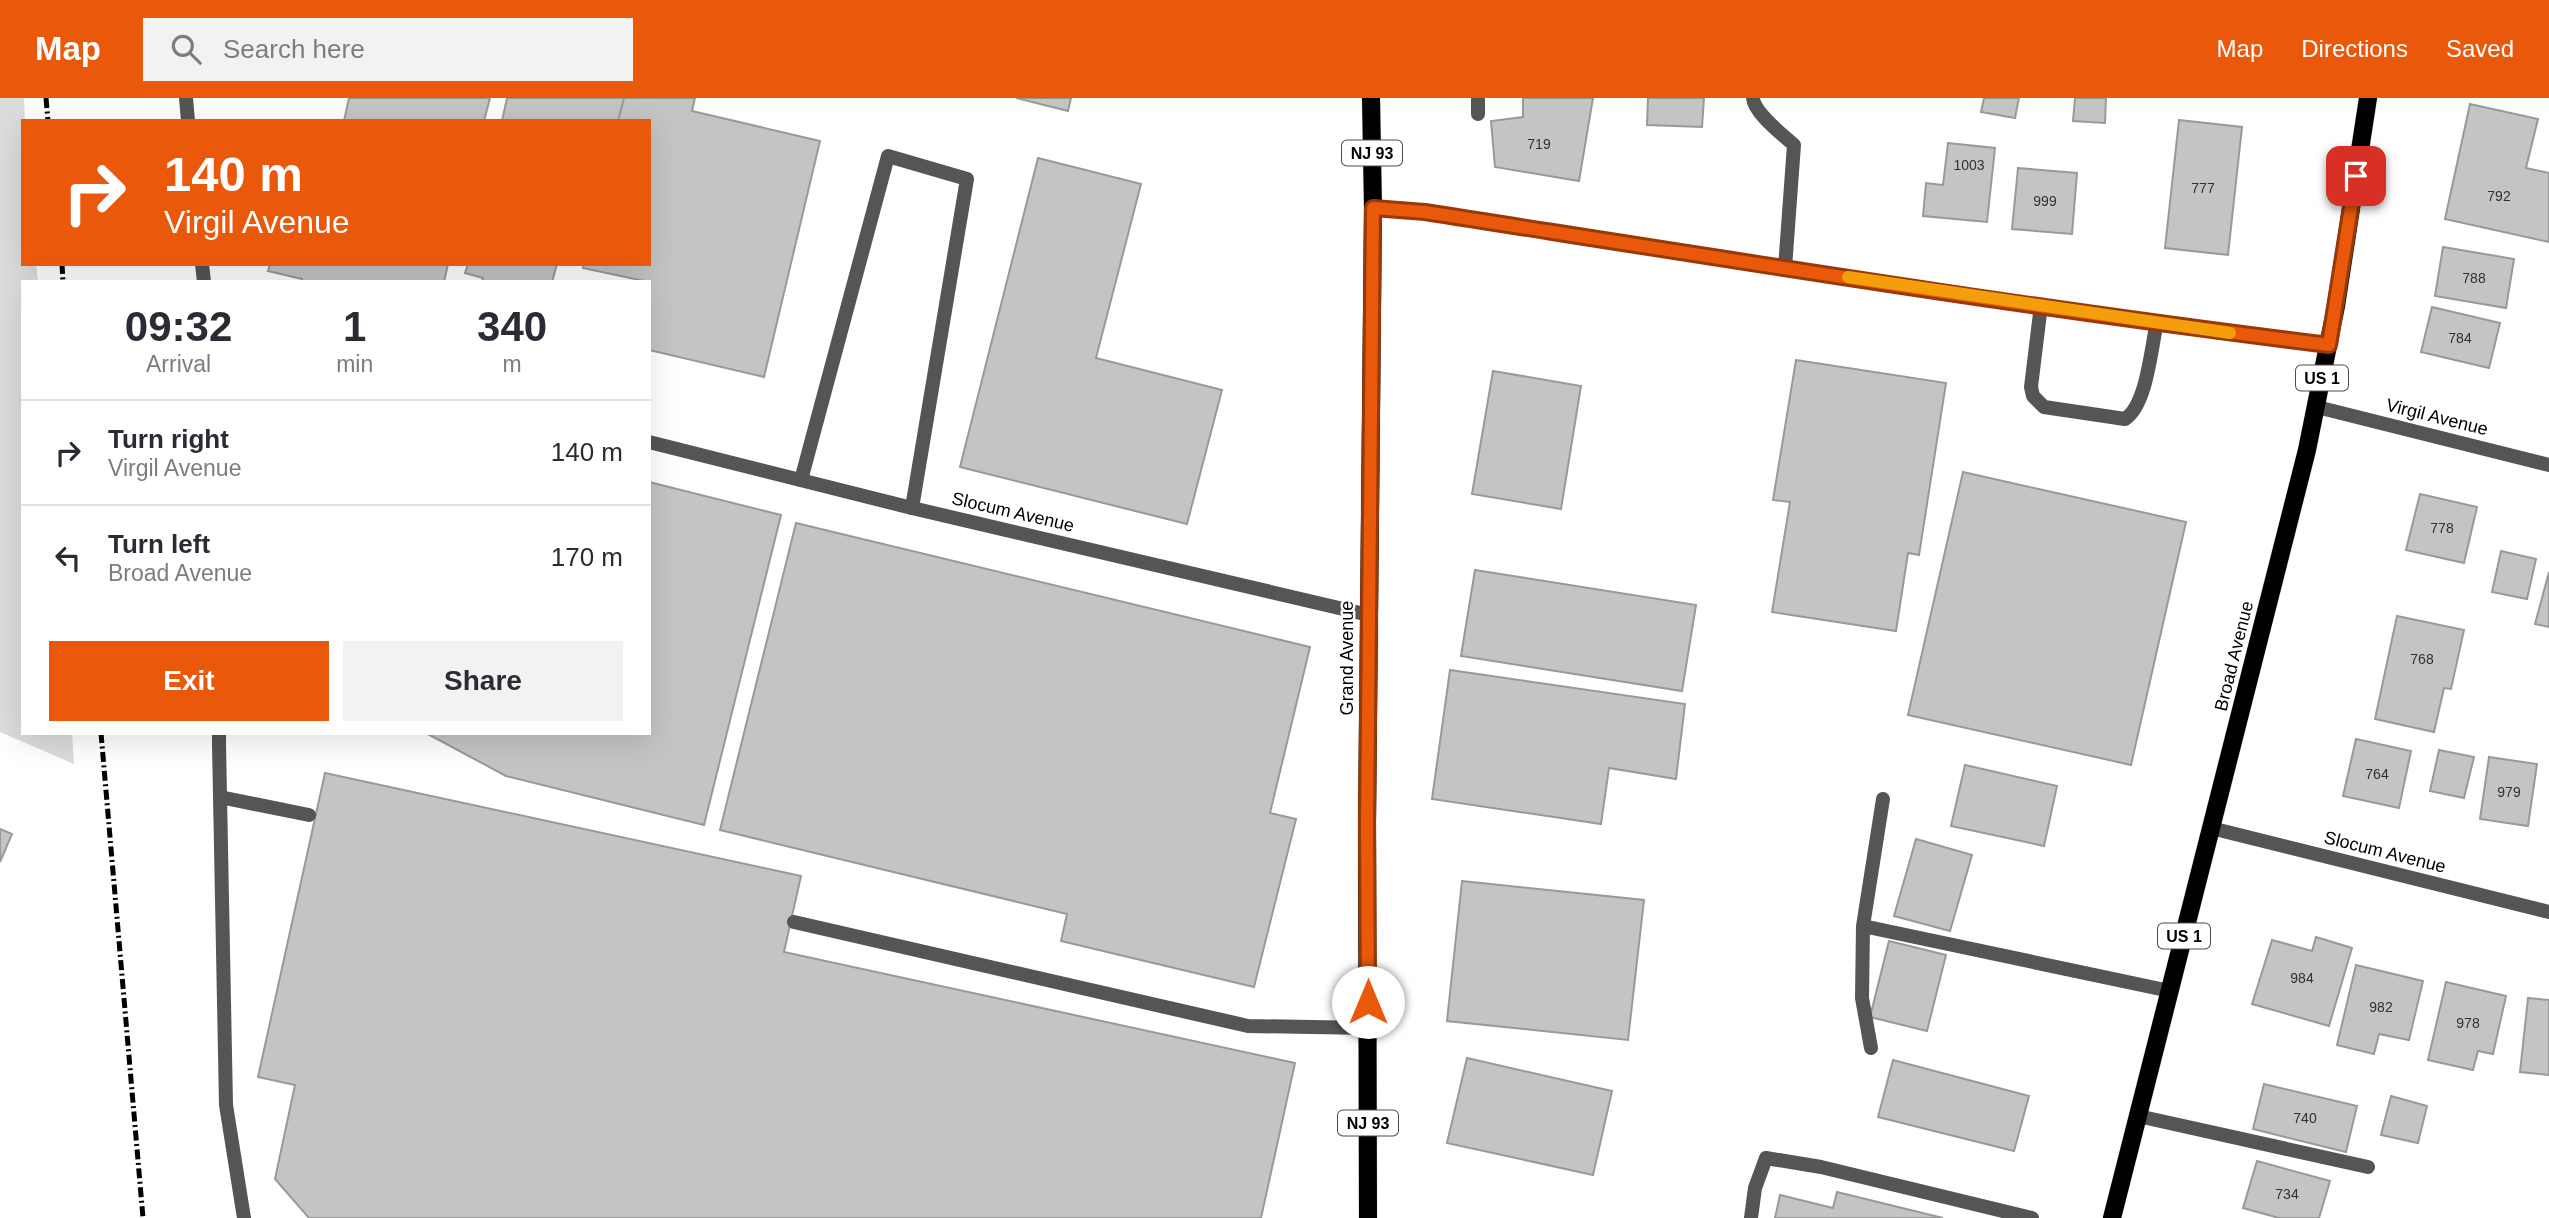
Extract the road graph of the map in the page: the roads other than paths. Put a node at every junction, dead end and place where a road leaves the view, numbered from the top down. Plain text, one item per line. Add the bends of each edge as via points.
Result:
1 (186, 98) edge
2 (1371, 98) edge
3 (1478, 98) edge
4 (1753, 98) edge
5 (2368, 98) edge
6 (1478, 114) dead end
7 (188, 119) edge
8 (1373, 208) junction
9 (1785, 268) junction
10 (2041, 305) junction
11 (2157, 322) junction
12 (2329, 345) junction
13 (2317, 407) junction
14 (651, 442) edge
15 (2549, 465) edge
16 (801, 480) junction
17 (912, 508) junction
18 (1368, 615) junction
19 (219, 738) edge
20 (220, 797) junction
21 (1883, 799) dead end
22 (309, 815) dead end
23 (2211, 828) junction
24 (2549, 912) edge
25 (794, 922) dead end
26 (1863, 926) junction
27 (2170, 992) junction
28 (1368, 1028) junction
29 (1871, 1048) dead end
30 (2138, 1116) junction
31 (2368, 1167) dead end
32 (244, 1218) edge
33 (1368, 1218) edge
34 (1751, 1218) edge
35 (2032, 1218) edge
36 (2112, 1218) edge

1 - 7 street
2 - 8 main road, Grand Avenue / NJ 93
3 - 6 street
4 - 9 street via 1753,104 1794,145
5 - 12 main road, Broad Avenue / US 1
8 - 9 street via 1425,212
8 - 18 main road, Grand Avenue / NJ 93
9 - 10 street
10 - 11 street
10 - 11 street via 2033,396 2044,407 2125,419 2140,400
11 - 12 street
12 - 13 main road, Broad Avenue / US 1
13 - 15 street, Virgil Avenue
13 - 23 main road, Broad Avenue / US 1
14 - 16 street, Slocum Avenue
16 - 17 street, Slocum Avenue
16 - 17 street via 888,156 967,179
17 - 18 street, Slocum Avenue
18 - 28 main road, Grand Avenue / NJ 93
19 - 20 street
20 - 22 street
20 - 32 street via 226,1105
21 - 26 street
23 - 24 street, Slocum Avenue
23 - 27 main road, Broad Avenue / US 1
25 - 28 street via 1248,1026
26 - 27 street
26 - 29 street via 1862,998
27 - 30 main road, Broad Avenue / US 1
28 - 33 main road, Grand Avenue / NJ 93
30 - 31 street
30 - 36 main road, Broad Avenue / US 1
34 - 35 street via 1766,1158

